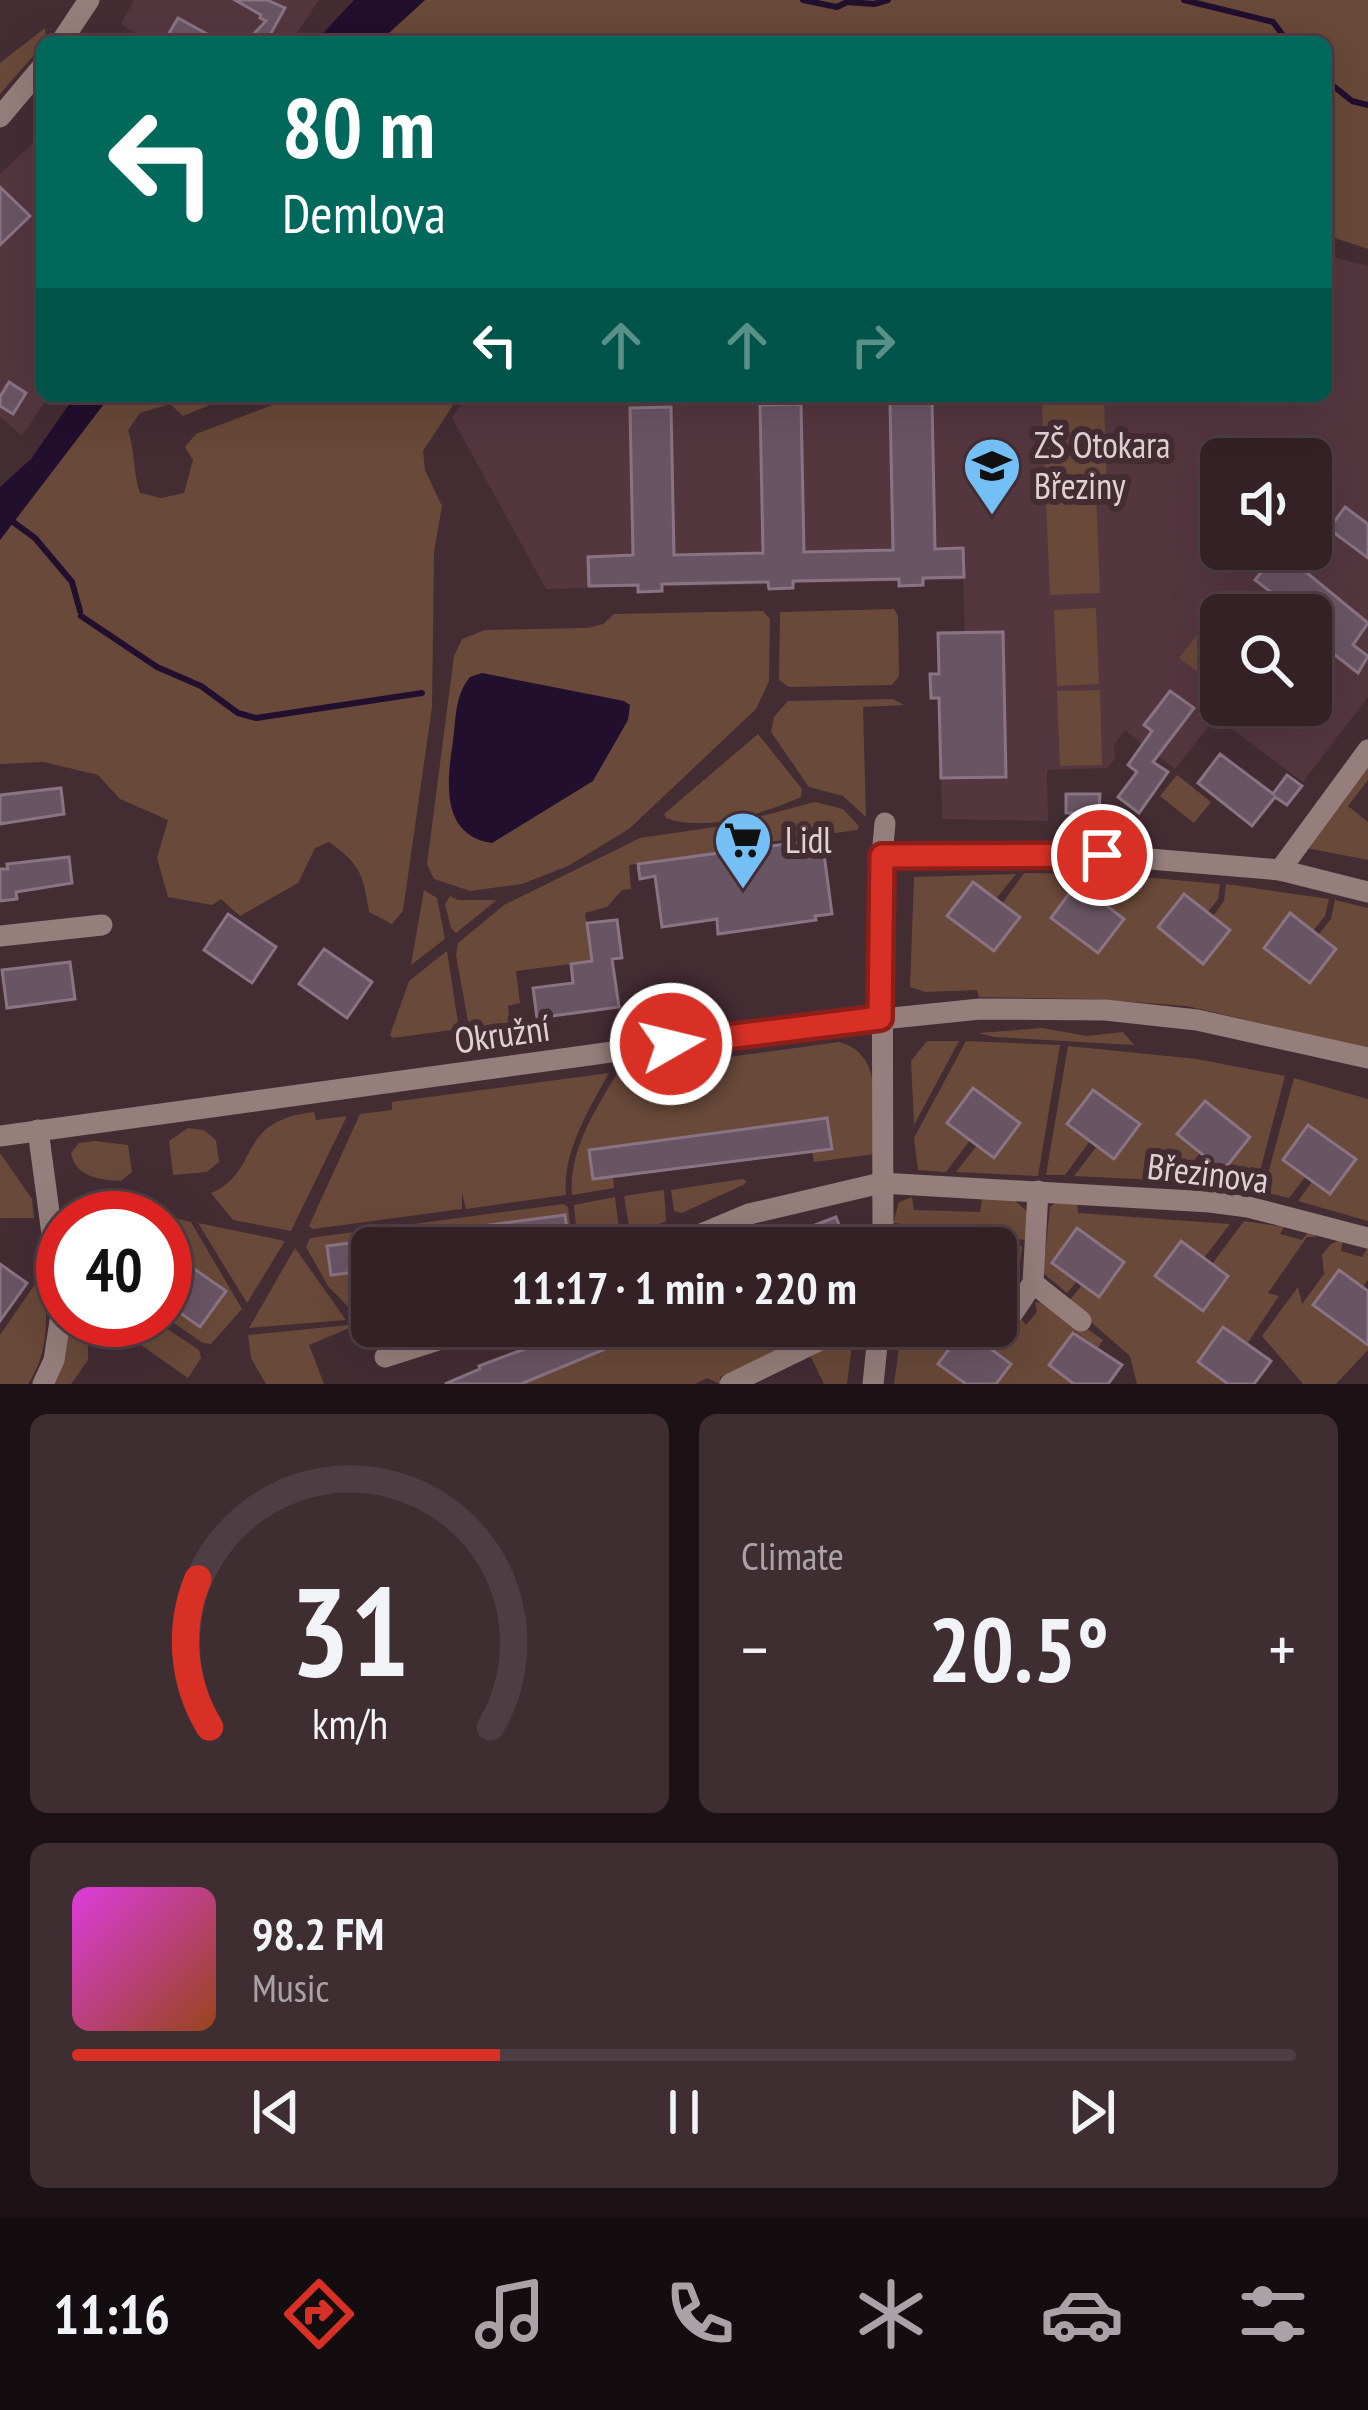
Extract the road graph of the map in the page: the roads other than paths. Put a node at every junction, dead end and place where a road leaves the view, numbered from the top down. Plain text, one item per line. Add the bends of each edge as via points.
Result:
1 (89, 0) edge
2 (65, 36) edge
3 (36, 74) edge
4 (0, 117) edge
5 (1368, 750) edge
6 (885, 823) dead end
7 (882, 856) junction
8 (1280, 870) junction
9 (1368, 892) edge
10 (102, 925) dead end
11 (0, 936) edge
12 (880, 1018) junction
13 (1368, 1058) edge
14 (38, 1130) junction
15 (0, 1136) edge
16 (881, 1183) junction
17 (1038, 1191) junction
18 (718, 1227) edge
19 (882, 1227) edge
20 (1368, 1238) edge
21 (1033, 1283) junction
22 (1017, 1306) edge
23 (1081, 1321) dead end
24 (416, 1347) edge
25 (806, 1347) edge
26 (877, 1347) edge
27 (385, 1357) dead end
28 (43, 1384) edge
29 (730, 1384) edge
30 (873, 1384) edge

1 - 2 street
3 - 4 street
5 - 8 street
6 - 7 street
7 - 8 street via 1102,855
7 - 12 street
8 - 9 street
10 - 11 street
12 - 13 street, Okružní via 1105,1010 1197,1020
12 - 14 street, Okružní
12 - 16 street
14 - 15 street, Okružní
14 - 28 street via 62,1308
16 - 17 street, Březinova
16 - 18 street, Březinova
16 - 19 street
17 - 20 street, Březinova via 1248,1207
17 - 21 street
21 - 22 street
21 - 23 street
24 - 27 street
25 - 29 street
26 - 30 street

